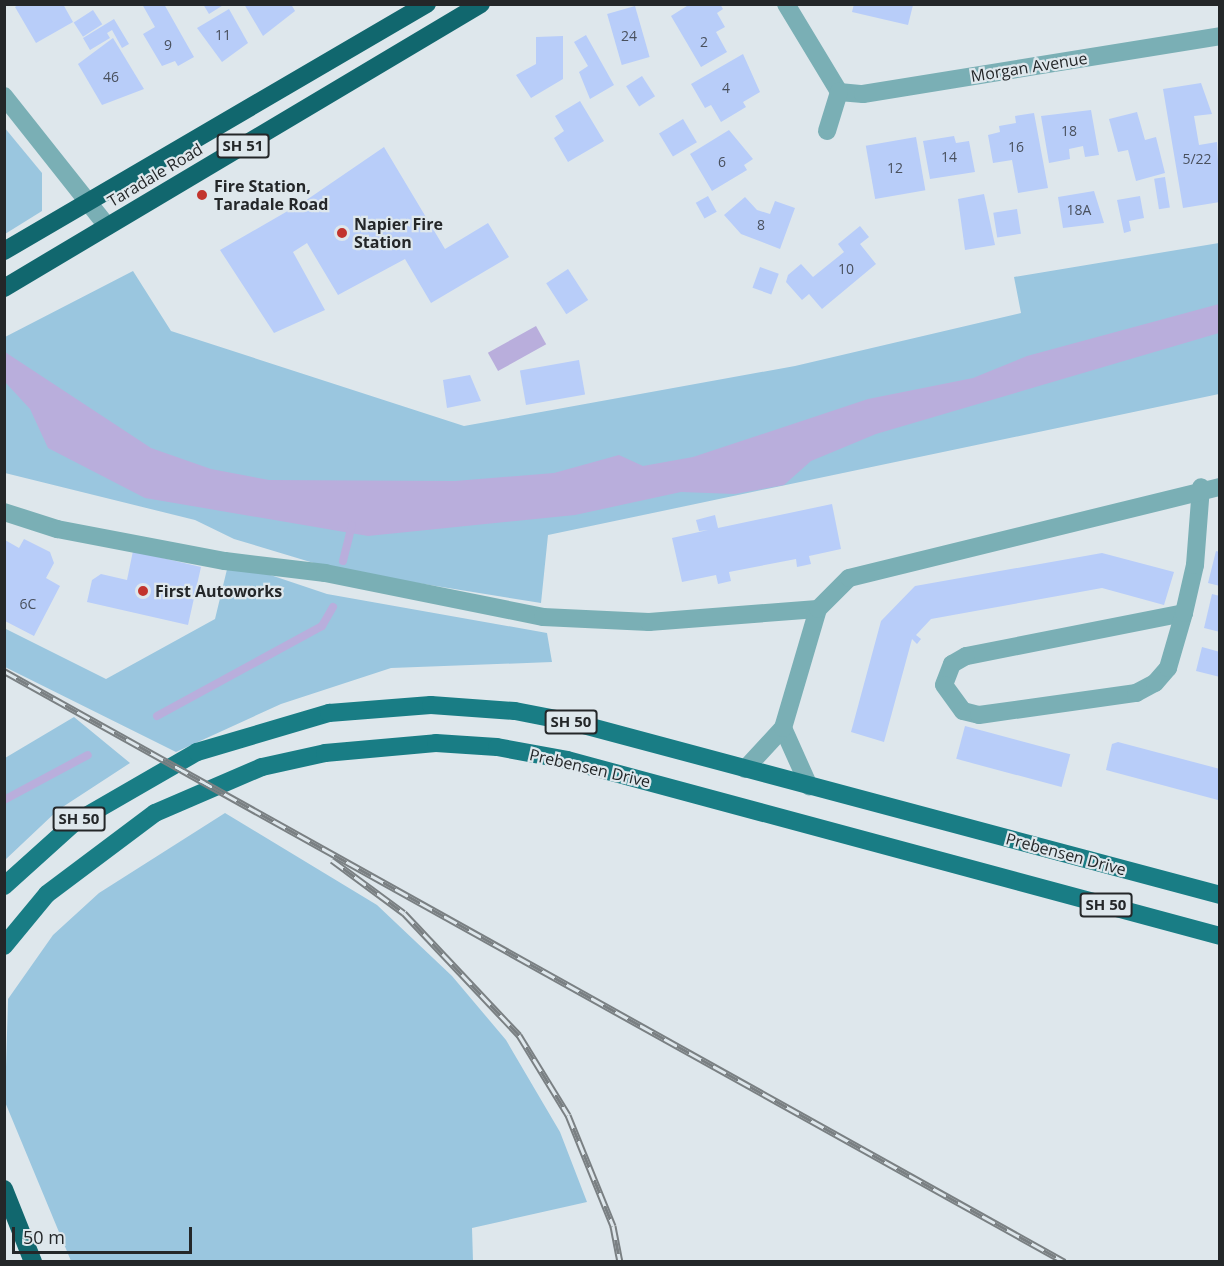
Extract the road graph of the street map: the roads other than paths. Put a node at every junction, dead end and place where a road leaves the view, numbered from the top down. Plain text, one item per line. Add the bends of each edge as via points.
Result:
1 (427, 4) edge
2 (481, 4) edge
3 (786, 4) edge
4 (1220, 36) edge
5 (839, 92) junction
6 (4, 96) edge
7 (826, 131) dead end
8 (92, 202) junction
9 (107, 226) junction
10 (4, 251) edge
11 (4, 288) edge
12 (1201, 487) junction
13 (1220, 487) edge
14 (4, 512) edge
15 (818, 609) junction
16 (1184, 614) junction
17 (783, 728) junction
18 (745, 769) junction
19 (809, 786) junction
20 (4, 886) edge
21 (1220, 895) edge
22 (1220, 936) edge
23 (4, 946) edge
24 (4, 1189) edge
25 (33, 1262) edge

1 - 8 highway, Taradale Road / SH 51
2 - 9 highway, Taradale Road / SH 51
3 - 5 street
4 - 5 street, Morgan Avenue via 863,94
5 - 7 street
6 - 8 street
8 - 9 street
8 - 10 highway, Taradale Road / SH 51
9 - 11 highway, Taradale Road / SH 51
12 - 13 street
12 - 15 street via 849,578
12 - 16 street via 1195,565
14 - 15 street via 69,531 225,561 326,573 543,617 649,622
15 - 17 street
16 - 16 street via 1168,668 1155,684 1136,693 979,715 963,711 944,685 952,664 966,656
17 - 18 street
17 - 19 street
18 - 19 main road, Prebensen Drive / SH 50
18 - 20 main road, Prebensen Drive / SH 50 via 515,711 431,705 329,713 236,738 171,764 74,823
19 - 21 main road, Prebensen Drive / SH 50
22 - 23 main road, Prebensen Drive / SH 50 via 610,771 497,747 436,743 325,753 262,767 154,813 46,894
24 - 25 highway

